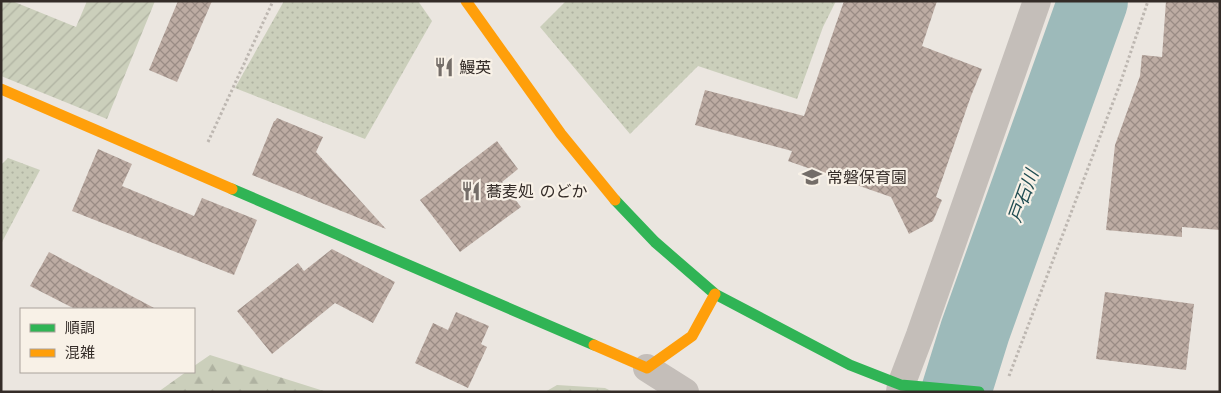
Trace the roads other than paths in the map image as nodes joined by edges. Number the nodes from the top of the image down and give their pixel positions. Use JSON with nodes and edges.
{"nodes":[{"id":1,"x":466,"y":1,"type":"edge"},
{"id":2,"x":1037,"y":1,"type":"edge"},
{"id":3,"x":1,"y":89,"type":"edge"},
{"id":4,"x":715,"y":294,"type":"junction"},
{"id":5,"x":647,"y":368,"type":"junction"},
{"id":6,"x":907,"y":388,"type":"edge"},
{"id":7,"x":685,"y":392,"type":"edge"},
{"id":8,"x":979,"y":392,"type":"edge"}],
"edges":[{"from":1,"to":4,"type":"street"},
{"from":2,"to":6,"type":"street"},
{"from":3,"to":5,"type":"street"},
{"from":4,"to":5,"type":"street"},
{"from":4,"to":6,"type":"street"},
{"from":5,"to":7,"type":"street"},
{"from":6,"to":8,"type":"street"}]}
